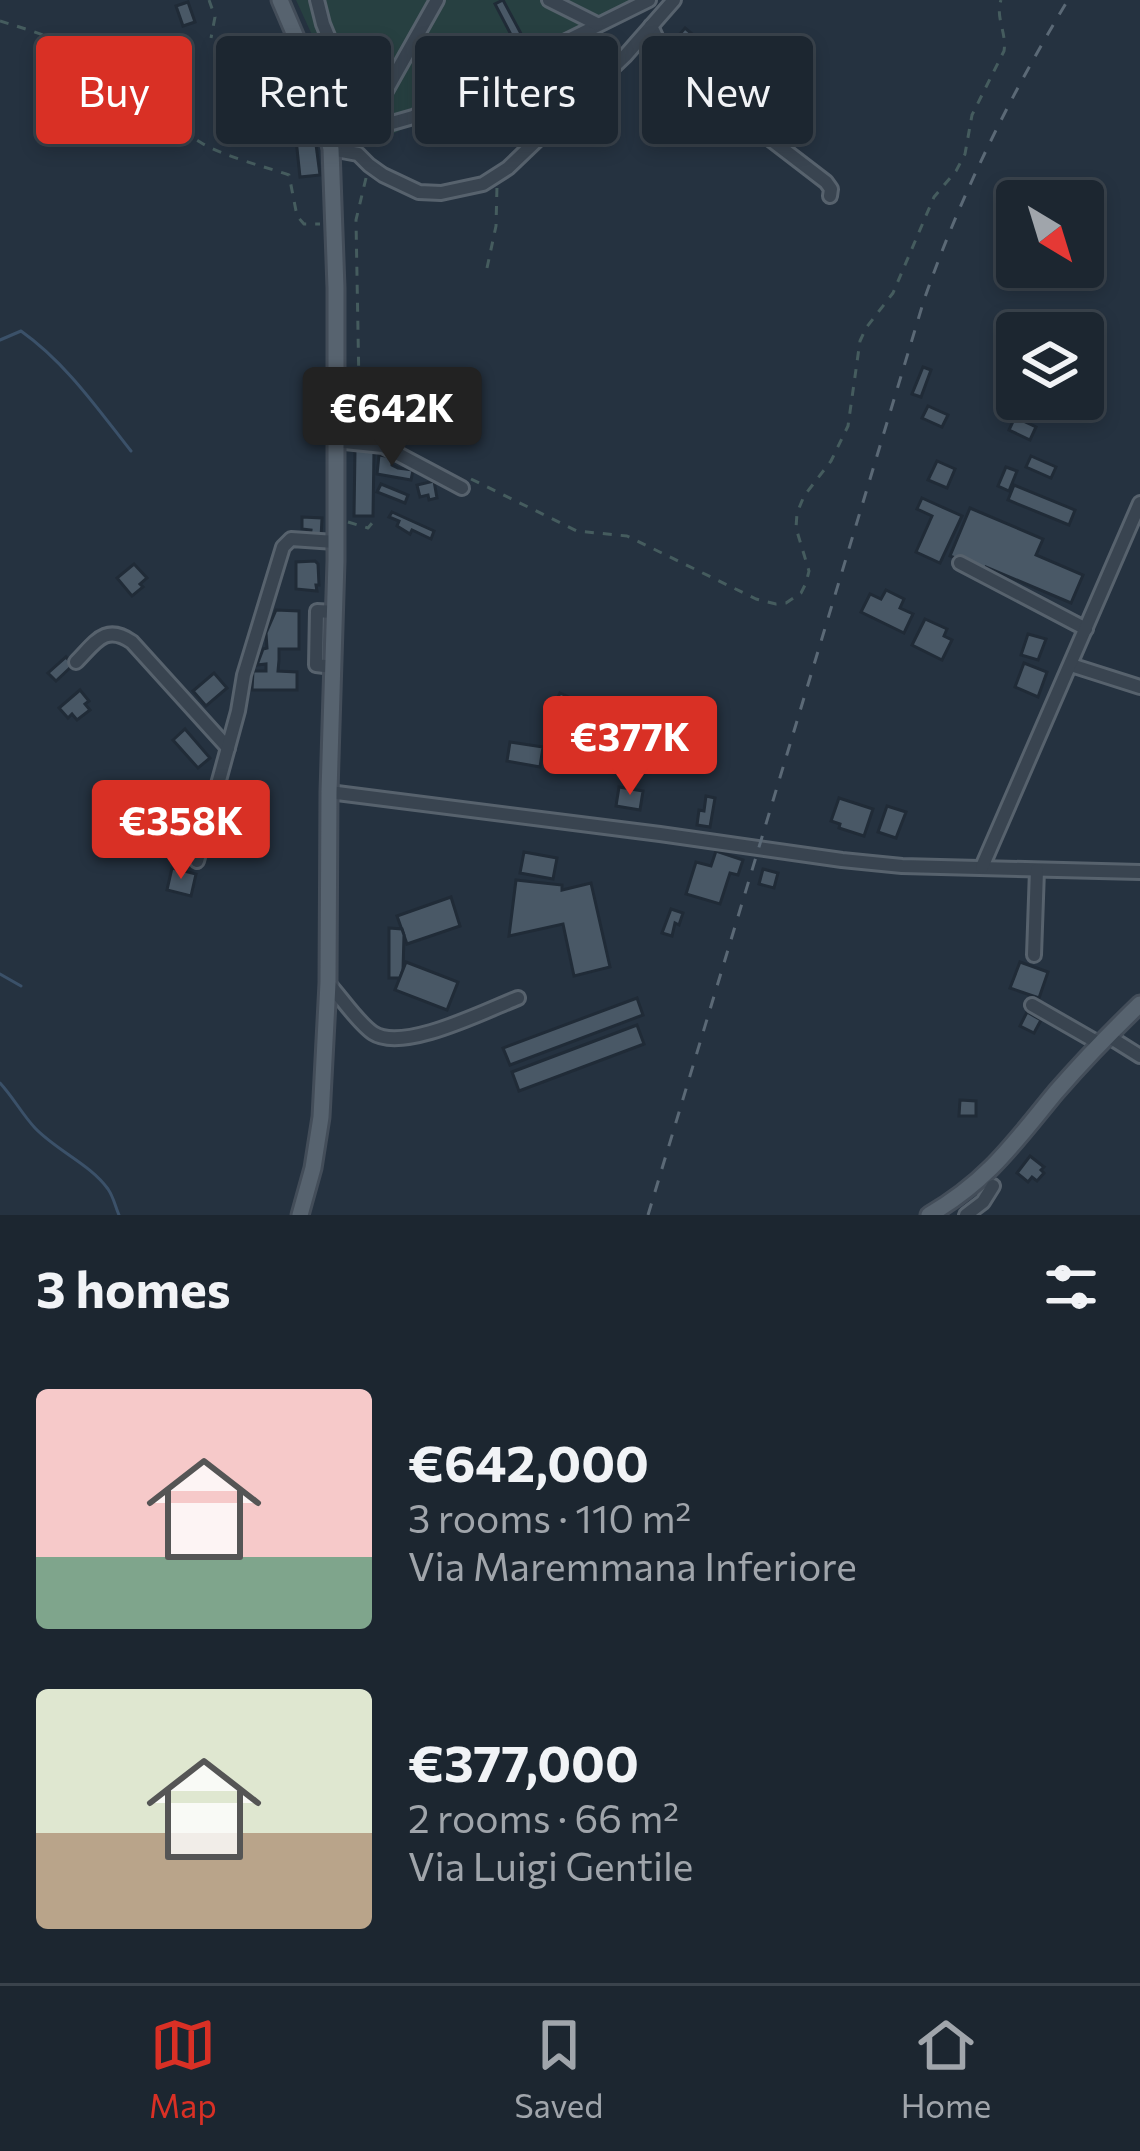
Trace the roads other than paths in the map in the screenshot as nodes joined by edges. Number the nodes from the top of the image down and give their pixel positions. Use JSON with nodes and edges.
{"nodes":[{"id":1,"x":280,"y":0,"type":"edge"},
{"id":2,"x":316,"y":0,"type":"edge"},
{"id":3,"x":436,"y":0,"type":"edge"},
{"id":4,"x":548,"y":0,"type":"edge"},
{"id":5,"x":649,"y":0,"type":"edge"},
{"id":6,"x":674,"y":0,"type":"edge"},
{"id":7,"x":597,"y":24,"type":"junction"},
{"id":8,"x":651,"y":26,"type":"junction"},
{"id":9,"x":328,"y":36,"type":"edge"},
{"id":10,"x":391,"y":83,"type":"edge"},
{"id":11,"x":391,"y":123,"type":"edge"},
{"id":12,"x":338,"y":144,"type":"edge"},
{"id":13,"x":331,"y":149,"type":"junction"},
{"id":14,"x":830,"y":196,"type":"dead end"},
{"id":15,"x":334,"y":441,"type":"junction"},
{"id":16,"x":462,"y":488,"type":"dead end"},
{"id":17,"x":1140,"y":502,"type":"edge"},
{"id":18,"x":335,"y":542,"type":"junction"},
{"id":19,"x":960,"y":563,"type":"dead end"},
{"id":20,"x":1086,"y":629,"type":"junction"},
{"id":21,"x":76,"y":662,"type":"dead end"},
{"id":22,"x":1071,"y":665,"type":"junction"},
{"id":23,"x":1140,"y":687,"type":"edge"},
{"id":24,"x":228,"y":748,"type":"junction"},
{"id":25,"x":329,"y":792,"type":"junction"},
{"id":26,"x":197,"y":861,"type":"dead end"},
{"id":27,"x":982,"y":867,"type":"junction"},
{"id":28,"x":1037,"y":870,"type":"junction"},
{"id":29,"x":1140,"y":872,"type":"edge"},
{"id":30,"x":1034,"y":955,"type":"dead end"},
{"id":31,"x":328,"y":983,"type":"junction"},
{"id":32,"x":518,"y":998,"type":"dead end"},
{"id":33,"x":1140,"y":1004,"type":"edge"},
{"id":34,"x":1032,"y":1005,"type":"dead end"},
{"id":35,"x":1104,"y":1040,"type":"junction"},
{"id":36,"x":1140,"y":1056,"type":"edge"},
{"id":37,"x":993,"y":1186,"type":"junction"},
{"id":38,"x":301,"y":1215,"type":"edge"},
{"id":39,"x":929,"y":1215,"type":"edge"},
{"id":40,"x":966,"y":1215,"type":"edge"}],
"edges":[{"from":1,"to":13,"type":"main road"},
{"from":2,"to":9,"type":"street"},
{"from":3,"to":10,"type":"street"},
{"from":4,"to":7,"type":"street"},
{"from":5,"to":7,"type":"street"},
{"from":6,"to":8,"type":"street"},
{"from":7,"to":11,"type":"street"},
{"from":8,"to":13,"type":"street"},
{"from":8,"to":14,"type":"street"},
{"from":12,"to":13,"type":"street"},
{"from":13,"to":15,"type":"main road"},
{"from":15,"to":16,"type":"street"},
{"from":15,"to":18,"type":"main road"},
{"from":17,"to":20,"type":"street"},
{"from":18,"to":24,"type":"street"},
{"from":18,"to":25,"type":"main road"},
{"from":19,"to":20,"type":"street"},
{"from":20,"to":22,"type":"street"},
{"from":21,"to":24,"type":"street"},
{"from":22,"to":23,"type":"street"},
{"from":22,"to":27,"type":"street"},
{"from":24,"to":26,"type":"street"},
{"from":25,"to":27,"type":"street"},
{"from":25,"to":31,"type":"main road"},
{"from":27,"to":28,"type":"street"},
{"from":28,"to":29,"type":"street"},
{"from":28,"to":30,"type":"street"},
{"from":31,"to":32,"type":"street"},
{"from":31,"to":38,"type":"main road"},
{"from":33,"to":35,"type":"main road"},
{"from":34,"to":35,"type":"street"},
{"from":35,"to":36,"type":"street"},
{"from":35,"to":37,"type":"main road"},
{"from":37,"to":39,"type":"main road"},
{"from":37,"to":40,"type":"street"}]}
